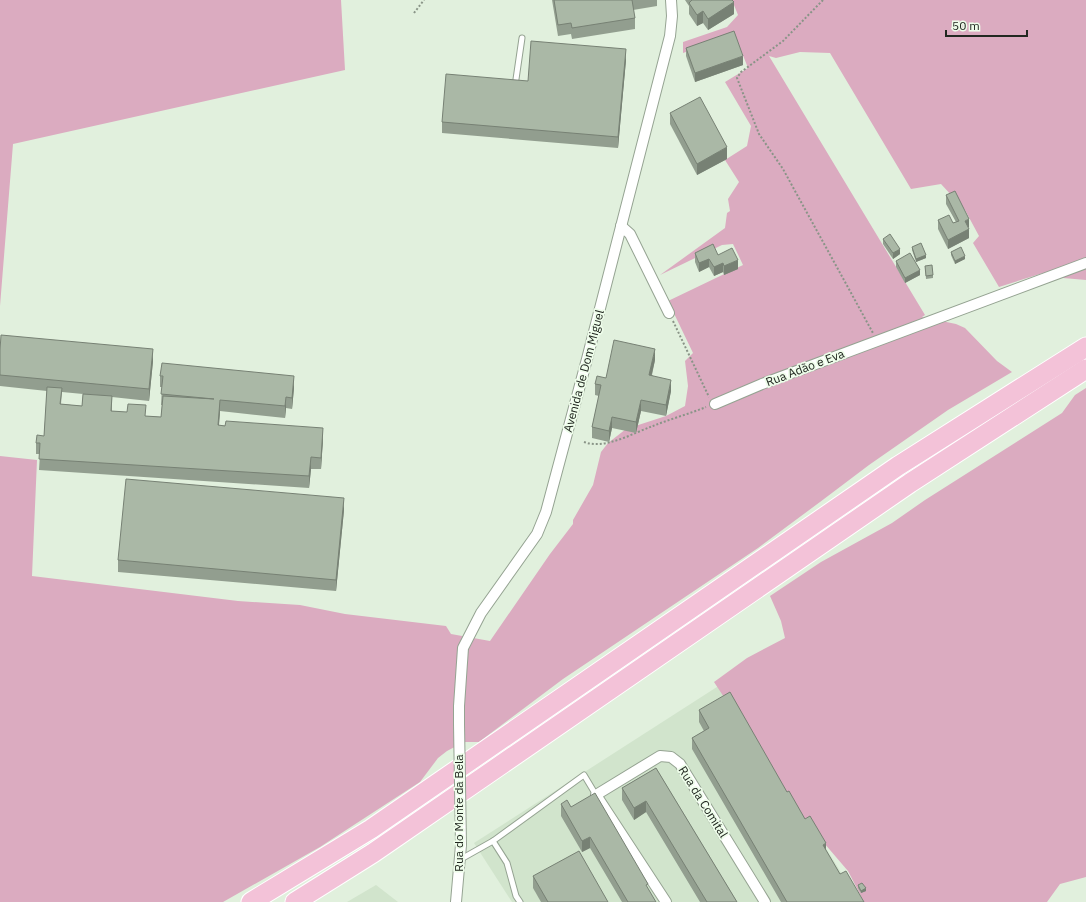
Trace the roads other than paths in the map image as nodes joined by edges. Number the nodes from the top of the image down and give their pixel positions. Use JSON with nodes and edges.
{"nodes":[{"id":1,"x":671,"y":0,"type":"edge"},
{"id":2,"x":522,"y":38,"type":"dead end"},
{"id":3,"x":515,"y":86,"type":"edge"},
{"id":4,"x":621,"y":226,"type":"junction"},
{"id":5,"x":1086,"y":263,"type":"edge"},
{"id":6,"x":669,"y":313,"type":"road end"},
{"id":7,"x":1086,"y":347,"type":"edge"},
{"id":8,"x":1086,"y":369,"type":"edge"},
{"id":9,"x":715,"y":404,"type":"road end"},
{"id":10,"x":459,"y":724,"type":"joint"},
{"id":11,"x":596,"y":795,"type":"junction"},
{"id":12,"x":493,"y":841,"type":"junction"},
{"id":13,"x":460,"y":859,"type":"junction"},
{"id":14,"x":251,"y":902,"type":"edge"},
{"id":15,"x":295,"y":902,"type":"edge"},
{"id":16,"x":456,"y":902,"type":"edge"},
{"id":17,"x":520,"y":902,"type":"edge"},
{"id":18,"x":666,"y":902,"type":"edge"},
{"id":19,"x":765,"y":902,"type":"edge"}],
"edges":[{"from":1,"to":4,"type":"street","name":"Avenida de Dom Miguel"},
{"from":2,"to":3,"type":"lane"},
{"from":4,"to":6,"type":"street"},
{"from":4,"to":10,"type":"street","name":"Avenida de Dom Miguel"},
{"from":5,"to":9,"type":"street","name":"Rua Adão e Eva"},
{"from":7,"to":14,"type":"highway"},
{"from":8,"to":15,"type":"highway"},
{"from":10,"to":13,"type":"street","name":"Rua do Monte da Bela","bridge":true},
{"from":11,"to":12,"type":"lane"},
{"from":11,"to":18,"type":"street"},
{"from":11,"to":19,"type":"street","name":"Rua da Comital"},
{"from":12,"to":13,"type":"lane"},
{"from":12,"to":17,"type":"lane"},
{"from":13,"to":16,"type":"street","name":"Rua do Monte da Bela"}]}
